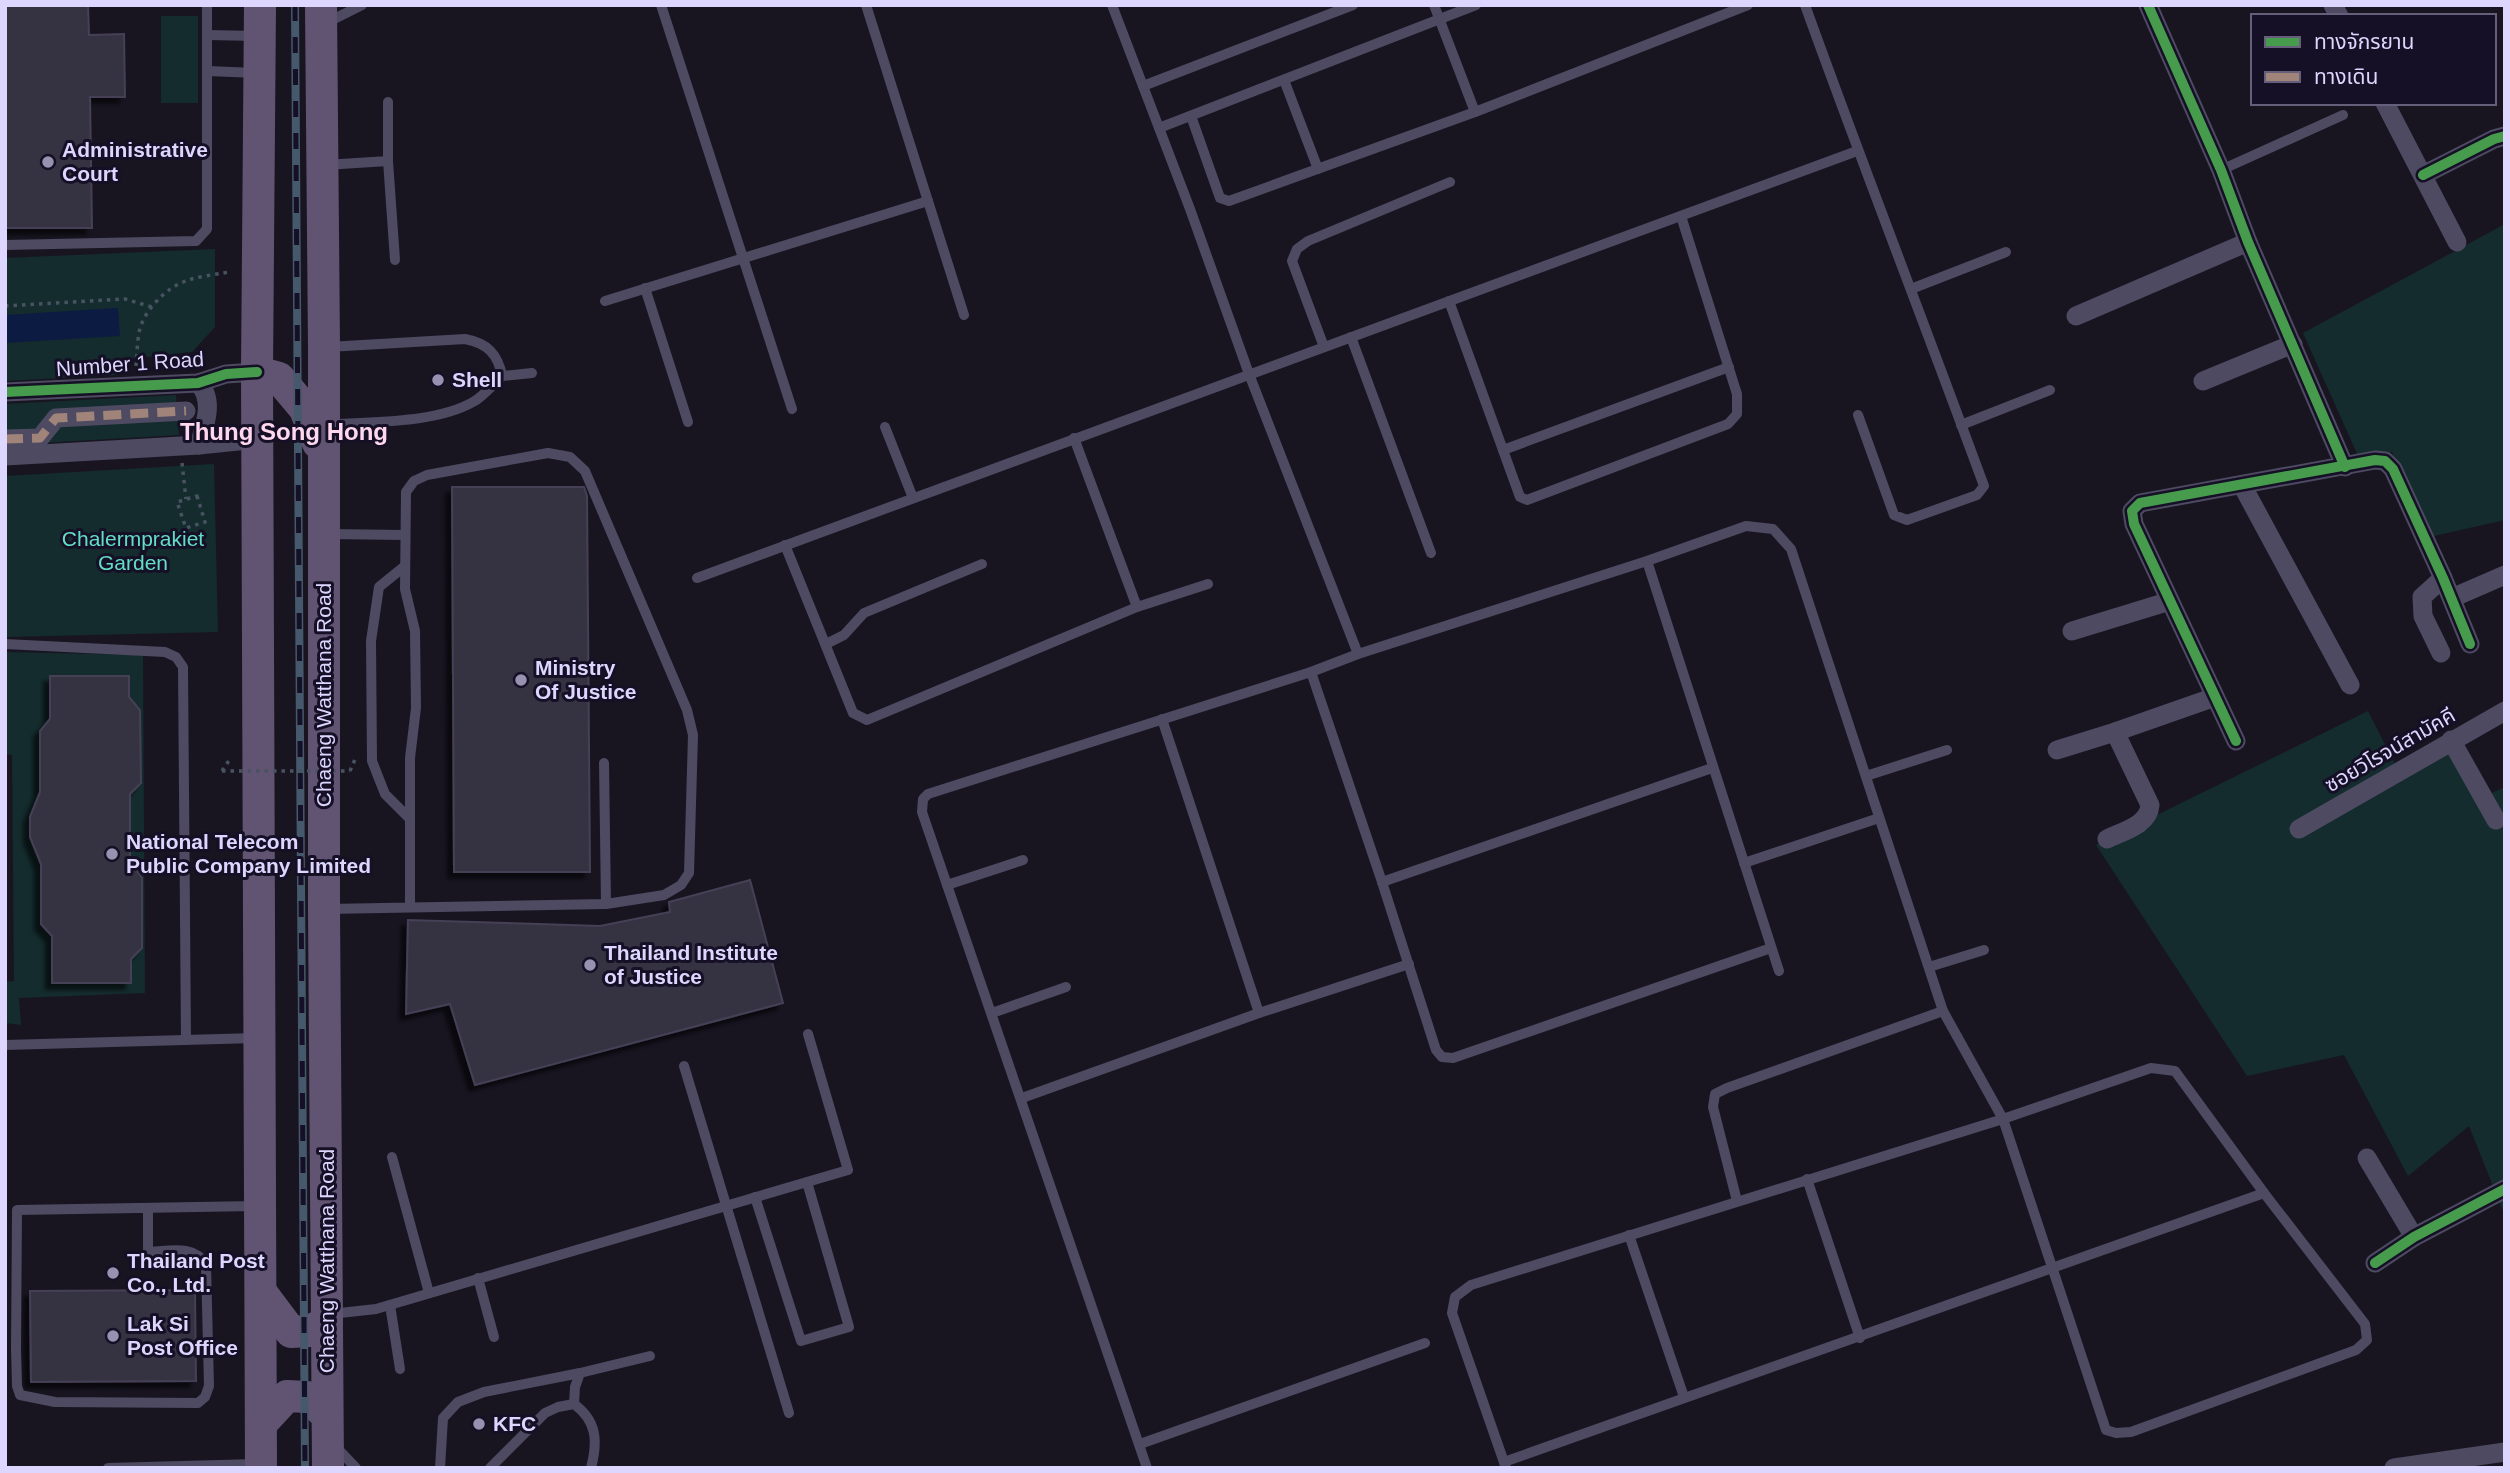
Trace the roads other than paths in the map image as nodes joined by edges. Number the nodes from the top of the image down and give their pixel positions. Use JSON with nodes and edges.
{"nodes":[{"id":1,"x":207,"y":5,"type":"edge"},
{"id":2,"x":362,"y":5,"type":"edge"},
{"id":3,"x":661,"y":5,"type":"edge"},
{"id":4,"x":866,"y":5,"type":"edge"},
{"id":5,"x":1112,"y":5,"type":"edge"},
{"id":6,"x":1353,"y":5,"type":"edge"},
{"id":7,"x":1434,"y":5,"type":"edge"},
{"id":8,"x":1476,"y":5,"type":"edge"},
{"id":9,"x":1748,"y":5,"type":"edge"},
{"id":10,"x":1805,"y":5,"type":"edge"},
{"id":11,"x":2148,"y":5,"type":"edge"},
{"id":12,"x":321,"y":15,"type":"edge"},
{"id":13,"x":1440,"y":20,"type":"junction"},
{"id":14,"x":260,"y":21,"type":"edge"},
{"id":15,"x":207,"y":35,"type":"junction"},
{"id":16,"x":207,"y":72,"type":"junction"},
{"id":17,"x":260,"y":73,"type":"junction"},
{"id":18,"x":1284,"y":80,"type":"junction"},
{"id":19,"x":1143,"y":86,"type":"junction"},
{"id":20,"x":388,"y":102,"type":"dead end"},
{"id":21,"x":2386,"y":105,"type":"edge"},
{"id":22,"x":1475,"y":112,"type":"junction"},
{"id":23,"x":2343,"y":115,"type":"dead end"},
{"id":24,"x":1191,"y":116,"type":"junction"},
{"id":25,"x":1159,"y":128,"type":"junction"},
{"id":26,"x":2505,"y":136,"type":"edge"},
{"id":27,"x":1857,"y":151,"type":"junction"},
{"id":28,"x":388,"y":161,"type":"junction"},
{"id":29,"x":321,"y":165,"type":"junction"},
{"id":30,"x":1318,"y":169,"type":"junction"},
{"id":31,"x":2221,"y":170,"type":"junction"},
{"id":32,"x":2423,"y":175,"type":"junction"},
{"id":33,"x":1450,"y":182,"type":"dead end"},
{"id":34,"x":928,"y":201,"type":"junction"},
{"id":35,"x":1681,"y":216,"type":"junction"},
{"id":36,"x":2248,"y":242,"type":"junction"},
{"id":37,"x":2457,"y":242,"type":"dead end"},
{"id":38,"x":5,"y":245,"type":"edge"},
{"id":39,"x":2006,"y":252,"type":"dead end"},
{"id":40,"x":744,"y":257,"type":"junction"},
{"id":41,"x":395,"y":260,"type":"dead end"},
{"id":42,"x":645,"y":288,"type":"junction"},
{"id":43,"x":1912,"y":289,"type":"junction"},
{"id":44,"x":605,"y":301,"type":"dead end"},
{"id":45,"x":1449,"y":301,"type":"junction"},
{"id":46,"x":964,"y":315,"type":"dead end"},
{"id":47,"x":2076,"y":316,"type":"dead end"},
{"id":48,"x":1351,"y":337,"type":"junction"},
{"id":49,"x":2293,"y":344,"type":"junction"},
{"id":50,"x":1324,"y":346,"type":"junction"},
{"id":51,"x":324,"y":347,"type":"junction"},
{"id":52,"x":1728,"y":367,"type":"junction"},
{"id":53,"x":257,"y":372,"type":"junction"},
{"id":54,"x":532,"y":373,"type":"dead end"},
{"id":55,"x":1249,"y":374,"type":"junction"},
{"id":56,"x":502,"y":376,"type":"junction"},
{"id":57,"x":2203,"y":381,"type":"dead end"},
{"id":58,"x":198,"y":383,"type":"junction"},
{"id":59,"x":2050,"y":390,"type":"dead end"},
{"id":60,"x":5,"y":392,"type":"edge"},
{"id":61,"x":793,"y":410,"type":"dead end"},
{"id":62,"x":186,"y":411,"type":"dead end"},
{"id":63,"x":1858,"y":415,"type":"dead end"},
{"id":64,"x":688,"y":422,"type":"dead end"},
{"id":65,"x":1961,"y":425,"type":"junction"},
{"id":66,"x":886,"y":426,"type":"dead end"},
{"id":67,"x":1074,"y":438,"type":"junction"},
{"id":68,"x":5,"y":439,"type":"edge"},
{"id":69,"x":257,"y":439,"type":"junction"},
{"id":70,"x":323,"y":441,"type":"junction"},
{"id":71,"x":199,"y":444,"type":"junction"},
{"id":72,"x":1503,"y":450,"type":"junction"},
{"id":73,"x":5,"y":456,"type":"edge"},
{"id":74,"x":2345,"y":467,"type":"junction"},
{"id":75,"x":2242,"y":485,"type":"junction"},
{"id":76,"x":913,"y":498,"type":"junction"},
{"id":77,"x":324,"y":534,"type":"junction"},
{"id":78,"x":404,"y":536,"type":"junction"},
{"id":79,"x":785,"y":545,"type":"junction"},
{"id":80,"x":1432,"y":553,"type":"dead end"},
{"id":81,"x":1647,"y":561,"type":"junction"},
{"id":82,"x":982,"y":564,"type":"dead end"},
{"id":83,"x":405,"y":566,"type":"junction"},
{"id":84,"x":2505,"y":575,"type":"edge"},
{"id":85,"x":697,"y":578,"type":"dead end"},
{"id":86,"x":2443,"y":578,"type":"junction"},
{"id":87,"x":1208,"y":584,"type":"dead end"},
{"id":88,"x":2452,"y":598,"type":"junction"},
{"id":89,"x":2170,"y":601,"type":"junction"},
{"id":90,"x":1137,"y":607,"type":"junction"},
{"id":91,"x":2073,"y":631,"type":"dead end"},
{"id":92,"x":5,"y":644,"type":"edge"},
{"id":93,"x":825,"y":644,"type":"junction"},
{"id":94,"x":2470,"y":644,"type":"dead end"},
{"id":95,"x":2441,"y":653,"type":"dead end"},
{"id":96,"x":1358,"y":654,"type":"junction"},
{"id":97,"x":1311,"y":672,"type":"junction"},
{"id":98,"x":2350,"y":685,"type":"dead end"},
{"id":99,"x":2215,"y":696,"type":"junction"},
{"id":100,"x":2505,"y":710,"type":"edge"},
{"id":101,"x":1162,"y":719,"type":"junction"},
{"id":102,"x":2115,"y":732,"type":"junction"},
{"id":103,"x":2451,"y":740,"type":"junction"},
{"id":104,"x":2236,"y":741,"type":"dead end"},
{"id":105,"x":1947,"y":750,"type":"dead end"},
{"id":106,"x":2057,"y":750,"type":"dead end"},
{"id":107,"x":604,"y":763,"type":"dead end"},
{"id":108,"x":1712,"y":768,"type":"junction"},
{"id":109,"x":1866,"y":776,"type":"junction"},
{"id":110,"x":1880,"y":818,"type":"junction"},
{"id":111,"x":410,"y":819,"type":"junction"},
{"id":112,"x":2496,"y":820,"type":"dead end"},
{"id":113,"x":2299,"y":829,"type":"dead end"},
{"id":114,"x":2106,"y":839,"type":"dead end"},
{"id":115,"x":1023,"y":860,"type":"dead end"},
{"id":116,"x":1744,"y":863,"type":"junction"},
{"id":117,"x":1382,"y":882,"type":"junction"},
{"id":118,"x":947,"y":886,"type":"junction"},
{"id":119,"x":606,"y":904,"type":"junction"},
{"id":120,"x":411,"y":906,"type":"junction"},
{"id":121,"x":324,"y":909,"type":"junction"},
{"id":122,"x":1771,"y":948,"type":"junction"},
{"id":123,"x":1984,"y":950,"type":"dead end"},
{"id":124,"x":1409,"y":964,"type":"junction"},
{"id":125,"x":1929,"y":967,"type":"junction"},
{"id":126,"x":1779,"y":971,"type":"dead end"},
{"id":127,"x":1066,"y":987,"type":"dead end"},
{"id":128,"x":1943,"y":1012,"type":"junction"},
{"id":129,"x":992,"y":1013,"type":"junction"},
{"id":130,"x":1259,"y":1013,"type":"junction"},
{"id":131,"x":808,"y":1034,"type":"dead end"},
{"id":132,"x":260,"y":1038,"type":"junction"},
{"id":133,"x":186,"y":1040,"type":"junction"},
{"id":134,"x":5,"y":1045,"type":"edge"},
{"id":135,"x":684,"y":1066,"type":"dead end"},
{"id":136,"x":1022,"y":1098,"type":"junction"},
{"id":137,"x":2003,"y":1119,"type":"junction"},
{"id":138,"x":392,"y":1157,"type":"dead end"},
{"id":139,"x":2367,"y":1158,"type":"dead end"},
{"id":140,"x":1807,"y":1179,"type":"junction"},
{"id":141,"x":807,"y":1182,"type":"junction"},
{"id":142,"x":2505,"y":1189,"type":"edge"},
{"id":143,"x":2264,"y":1194,"type":"junction"},
{"id":144,"x":755,"y":1197,"type":"junction"},
{"id":145,"x":1737,"y":1201,"type":"junction"},
{"id":146,"x":261,"y":1206,"type":"junction"},
{"id":147,"x":726,"y":1206,"type":"junction"},
{"id":148,"x":148,"y":1208,"type":"junction"},
{"id":149,"x":1629,"y":1235,"type":"junction"},
{"id":150,"x":2414,"y":1237,"type":"junction"},
{"id":151,"x":2375,"y":1263,"type":"dead end"},
{"id":152,"x":2052,"y":1270,"type":"junction"},
{"id":153,"x":478,"y":1278,"type":"junction"},
{"id":154,"x":261,"y":1292,"type":"junction"},
{"id":155,"x":429,"y":1293,"type":"junction"},
{"id":156,"x":390,"y":1305,"type":"junction"},
{"id":157,"x":327,"y":1319,"type":"junction"},
{"id":158,"x":494,"y":1337,"type":"dead end"},
{"id":159,"x":1860,"y":1338,"type":"junction"},
{"id":160,"x":1425,"y":1343,"type":"dead end"},
{"id":161,"x":10,"y":1349,"type":"edge"},
{"id":162,"x":649,"y":1356,"type":"dead end"},
{"id":163,"x":400,"y":1369,"type":"dead end"},
{"id":164,"x":580,"y":1373,"type":"junction"},
{"id":165,"x":1684,"y":1397,"type":"junction"},
{"id":166,"x":574,"y":1404,"type":"junction"},
{"id":167,"x":789,"y":1413,"type":"dead end"},
{"id":168,"x":262,"y":1423,"type":"junction"},
{"id":169,"x":327,"y":1440,"type":"edge"},
{"id":170,"x":1140,"y":1444,"type":"junction"},
{"id":171,"x":2505,"y":1452,"type":"edge"},
{"id":172,"x":1505,"y":1465,"type":"edge"},
{"id":173,"x":261,"y":1466,"type":"edge"},
{"id":174,"x":189,"y":1467,"type":"edge"},
{"id":175,"x":108,"y":1468,"type":"edge"},
{"id":176,"x":356,"y":1468,"type":"edge"},
{"id":177,"x":440,"y":1468,"type":"edge"},
{"id":178,"x":491,"y":1468,"type":"edge"},
{"id":179,"x":591,"y":1468,"type":"edge"},
{"id":180,"x":1147,"y":1468,"type":"edge"},
{"id":181,"x":2394,"y":1468,"type":"edge"}],
"edges":[{"from":1,"to":15,"type":"lane"},
{"from":2,"to":12,"type":"lane"},
{"from":3,"to":40,"type":"lane"},
{"from":4,"to":34,"type":"lane"},
{"from":5,"to":19,"type":"lane"},
{"from":6,"to":19,"type":"lane"},
{"from":7,"to":13,"type":"lane"},
{"from":8,"to":13,"type":"lane"},
{"from":9,"to":22,"type":"lane"},
{"from":10,"to":27,"type":"lane"},
{"from":11,"to":31,"type":"street"},
{"from":12,"to":29,"type":"main road","name":"Chaeng Watthana Road"},
{"from":13,"to":18,"type":"lane"},
{"from":13,"to":22,"type":"lane"},
{"from":14,"to":15,"type":"lane"},
{"from":14,"to":17,"type":"main road"},
{"from":15,"to":16,"type":"lane"},
{"from":16,"to":17,"type":"lane"},
{"from":16,"to":38,"type":"lane"},
{"from":17,"to":53,"type":"main road"},
{"from":18,"to":24,"type":"lane"},
{"from":18,"to":30,"type":"lane"},
{"from":19,"to":25,"type":"lane"},
{"from":20,"to":28,"type":"lane"},
{"from":21,"to":32,"type":"street"},
{"from":22,"to":30,"type":"lane"},
{"from":23,"to":31,"type":"lane"},
{"from":24,"to":25,"type":"lane"},
{"from":24,"to":30,"type":"lane"},
{"from":25,"to":55,"type":"lane"},
{"from":26,"to":32,"type":"street"},
{"from":27,"to":35,"type":"lane"},
{"from":27,"to":43,"type":"lane"},
{"from":28,"to":29,"type":"lane"},
{"from":28,"to":41,"type":"lane"},
{"from":29,"to":51,"type":"main road","name":"Chaeng Watthana Road"},
{"from":31,"to":36,"type":"street"},
{"from":32,"to":37,"type":"street"},
{"from":33,"to":50,"type":"lane"},
{"from":34,"to":40,"type":"lane"},
{"from":34,"to":46,"type":"lane"},
{"from":35,"to":45,"type":"lane"},
{"from":35,"to":52,"type":"lane"},
{"from":36,"to":47,"type":"street"},
{"from":36,"to":49,"type":"street"},
{"from":39,"to":43,"type":"lane"},
{"from":40,"to":42,"type":"lane"},
{"from":40,"to":61,"type":"lane"},
{"from":42,"to":44,"type":"lane"},
{"from":42,"to":64,"type":"lane"},
{"from":43,"to":65,"type":"lane"},
{"from":45,"to":48,"type":"lane"},
{"from":45,"to":72,"type":"lane"},
{"from":48,"to":50,"type":"lane"},
{"from":48,"to":80,"type":"lane"},
{"from":49,"to":57,"type":"street"},
{"from":49,"to":74,"type":"street"},
{"from":50,"to":55,"type":"lane"},
{"from":51,"to":56,"type":"lane"},
{"from":51,"to":70,"type":"main road","name":"Chaeng Watthana Road"},
{"from":52,"to":72,"type":"lane"},
{"from":52,"to":72,"type":"lane"},
{"from":53,"to":58,"type":"street","name":"Number 1 Road"},
{"from":53,"to":69,"type":"main road"},
{"from":53,"to":70,"type":"main road"},
{"from":54,"to":56,"type":"lane"},
{"from":55,"to":67,"type":"lane"},
{"from":55,"to":96,"type":"lane"},
{"from":56,"to":70,"type":"lane"},
{"from":58,"to":60,"type":"street","name":"Number 1 Road"},
{"from":58,"to":71,"type":"street"},
{"from":59,"to":65,"type":"lane"},
{"from":62,"to":68,"type":"street"},
{"from":63,"to":65,"type":"lane"},
{"from":66,"to":76,"type":"lane"},
{"from":67,"to":76,"type":"lane"},
{"from":67,"to":90,"type":"lane"},
{"from":69,"to":71,"type":"street"},
{"from":69,"to":132,"type":"main road"},
{"from":70,"to":77,"type":"main road","name":"Chaeng Watthana Road"},
{"from":71,"to":73,"type":"street"},
{"from":74,"to":75,"type":"street"},
{"from":74,"to":86,"type":"street"},
{"from":75,"to":89,"type":"street"},
{"from":75,"to":98,"type":"street"},
{"from":76,"to":79,"type":"lane"},
{"from":77,"to":78,"type":"lane"},
{"from":77,"to":121,"type":"main road","name":"Chaeng Watthana Road"},
{"from":78,"to":83,"type":"lane"},
{"from":78,"to":119,"type":"lane"},
{"from":79,"to":85,"type":"lane"},
{"from":79,"to":93,"type":"lane"},
{"from":81,"to":96,"type":"lane"},
{"from":81,"to":108,"type":"lane"},
{"from":81,"to":109,"type":"lane"},
{"from":82,"to":93,"type":"lane"},
{"from":83,"to":111,"type":"lane"},
{"from":83,"to":111,"type":"lane"},
{"from":84,"to":88,"type":"street"},
{"from":86,"to":88,"type":"street"},
{"from":86,"to":95,"type":"street"},
{"from":87,"to":90,"type":"lane"},
{"from":88,"to":94,"type":"street"},
{"from":89,"to":91,"type":"street"},
{"from":89,"to":99,"type":"street"},
{"from":90,"to":93,"type":"lane"},
{"from":92,"to":133,"type":"lane"},
{"from":96,"to":97,"type":"lane"},
{"from":97,"to":101,"type":"lane"},
{"from":97,"to":117,"type":"lane"},
{"from":99,"to":102,"type":"street"},
{"from":99,"to":104,"type":"street"},
{"from":100,"to":103,"type":"street","name":"ซอยวิโรจน์สามัคคี"},
{"from":101,"to":118,"type":"lane"},
{"from":101,"to":130,"type":"lane"},
{"from":102,"to":106,"type":"street"},
{"from":102,"to":114,"type":"street"},
{"from":103,"to":112,"type":"street"},
{"from":103,"to":113,"type":"street","name":"ซอยวิโรจน์สามัคคี"},
{"from":105,"to":109,"type":"lane"},
{"from":107,"to":119,"type":"lane"},
{"from":108,"to":116,"type":"lane"},
{"from":108,"to":117,"type":"lane"},
{"from":109,"to":110,"type":"lane"},
{"from":110,"to":116,"type":"lane"},
{"from":110,"to":125,"type":"lane"},
{"from":111,"to":120,"type":"lane"},
{"from":115,"to":118,"type":"lane"},
{"from":116,"to":122,"type":"lane"},
{"from":117,"to":124,"type":"lane"},
{"from":118,"to":129,"type":"lane"},
{"from":119,"to":120,"type":"lane"},
{"from":120,"to":121,"type":"lane"},
{"from":121,"to":157,"type":"main road","name":"Chaeng Watthana Road"},
{"from":122,"to":124,"type":"lane"},
{"from":122,"to":126,"type":"lane"},
{"from":123,"to":125,"type":"lane"},
{"from":124,"to":130,"type":"lane"},
{"from":125,"to":128,"type":"lane"},
{"from":127,"to":129,"type":"lane"},
{"from":128,"to":137,"type":"lane"},
{"from":128,"to":145,"type":"lane"},
{"from":129,"to":136,"type":"lane"},
{"from":130,"to":136,"type":"lane"},
{"from":131,"to":141,"type":"lane"},
{"from":132,"to":133,"type":"lane"},
{"from":132,"to":146,"type":"main road"},
{"from":133,"to":134,"type":"lane"},
{"from":135,"to":147,"type":"lane"},
{"from":136,"to":170,"type":"lane"},
{"from":137,"to":140,"type":"lane"},
{"from":137,"to":143,"type":"lane"},
{"from":137,"to":152,"type":"lane"},
{"from":138,"to":155,"type":"lane"},
{"from":139,"to":150,"type":"street"},
{"from":140,"to":145,"type":"lane"},
{"from":140,"to":159,"type":"lane"},
{"from":141,"to":144,"type":"lane"},
{"from":141,"to":144,"type":"lane"},
{"from":142,"to":150,"type":"street"},
{"from":143,"to":152,"type":"lane"},
{"from":143,"to":152,"type":"lane"},
{"from":144,"to":147,"type":"lane"},
{"from":145,"to":149,"type":"lane"},
{"from":146,"to":148,"type":"lane"},
{"from":146,"to":154,"type":"main road"},
{"from":147,"to":153,"type":"lane"},
{"from":147,"to":167,"type":"lane"},
{"from":148,"to":161,"type":"lane"},
{"from":148,"to":161,"type":"lane"},
{"from":149,"to":165,"type":"lane"},
{"from":149,"to":172,"type":"lane"},
{"from":150,"to":151,"type":"street"},
{"from":152,"to":159,"type":"lane"},
{"from":153,"to":155,"type":"lane"},
{"from":153,"to":158,"type":"lane"},
{"from":154,"to":157,"type":"main road"},
{"from":154,"to":168,"type":"main road"},
{"from":155,"to":156,"type":"lane"},
{"from":156,"to":157,"type":"lane"},
{"from":156,"to":163,"type":"lane"},
{"from":157,"to":169,"type":"main road","name":"Chaeng Watthana Road"},
{"from":159,"to":165,"type":"lane"},
{"from":160,"to":170,"type":"lane"},
{"from":162,"to":164,"type":"lane"},
{"from":164,"to":166,"type":"lane"},
{"from":164,"to":177,"type":"lane"},
{"from":165,"to":172,"type":"lane"},
{"from":166,"to":178,"type":"lane"},
{"from":166,"to":179,"type":"lane"},
{"from":168,"to":169,"type":"main road"},
{"from":168,"to":173,"type":"main road"},
{"from":169,"to":176,"type":"lane"},
{"from":170,"to":180,"type":"lane"},
{"from":171,"to":181,"type":"street"},
{"from":173,"to":174,"type":"lane"},
{"from":174,"to":175,"type":"lane"}]}
